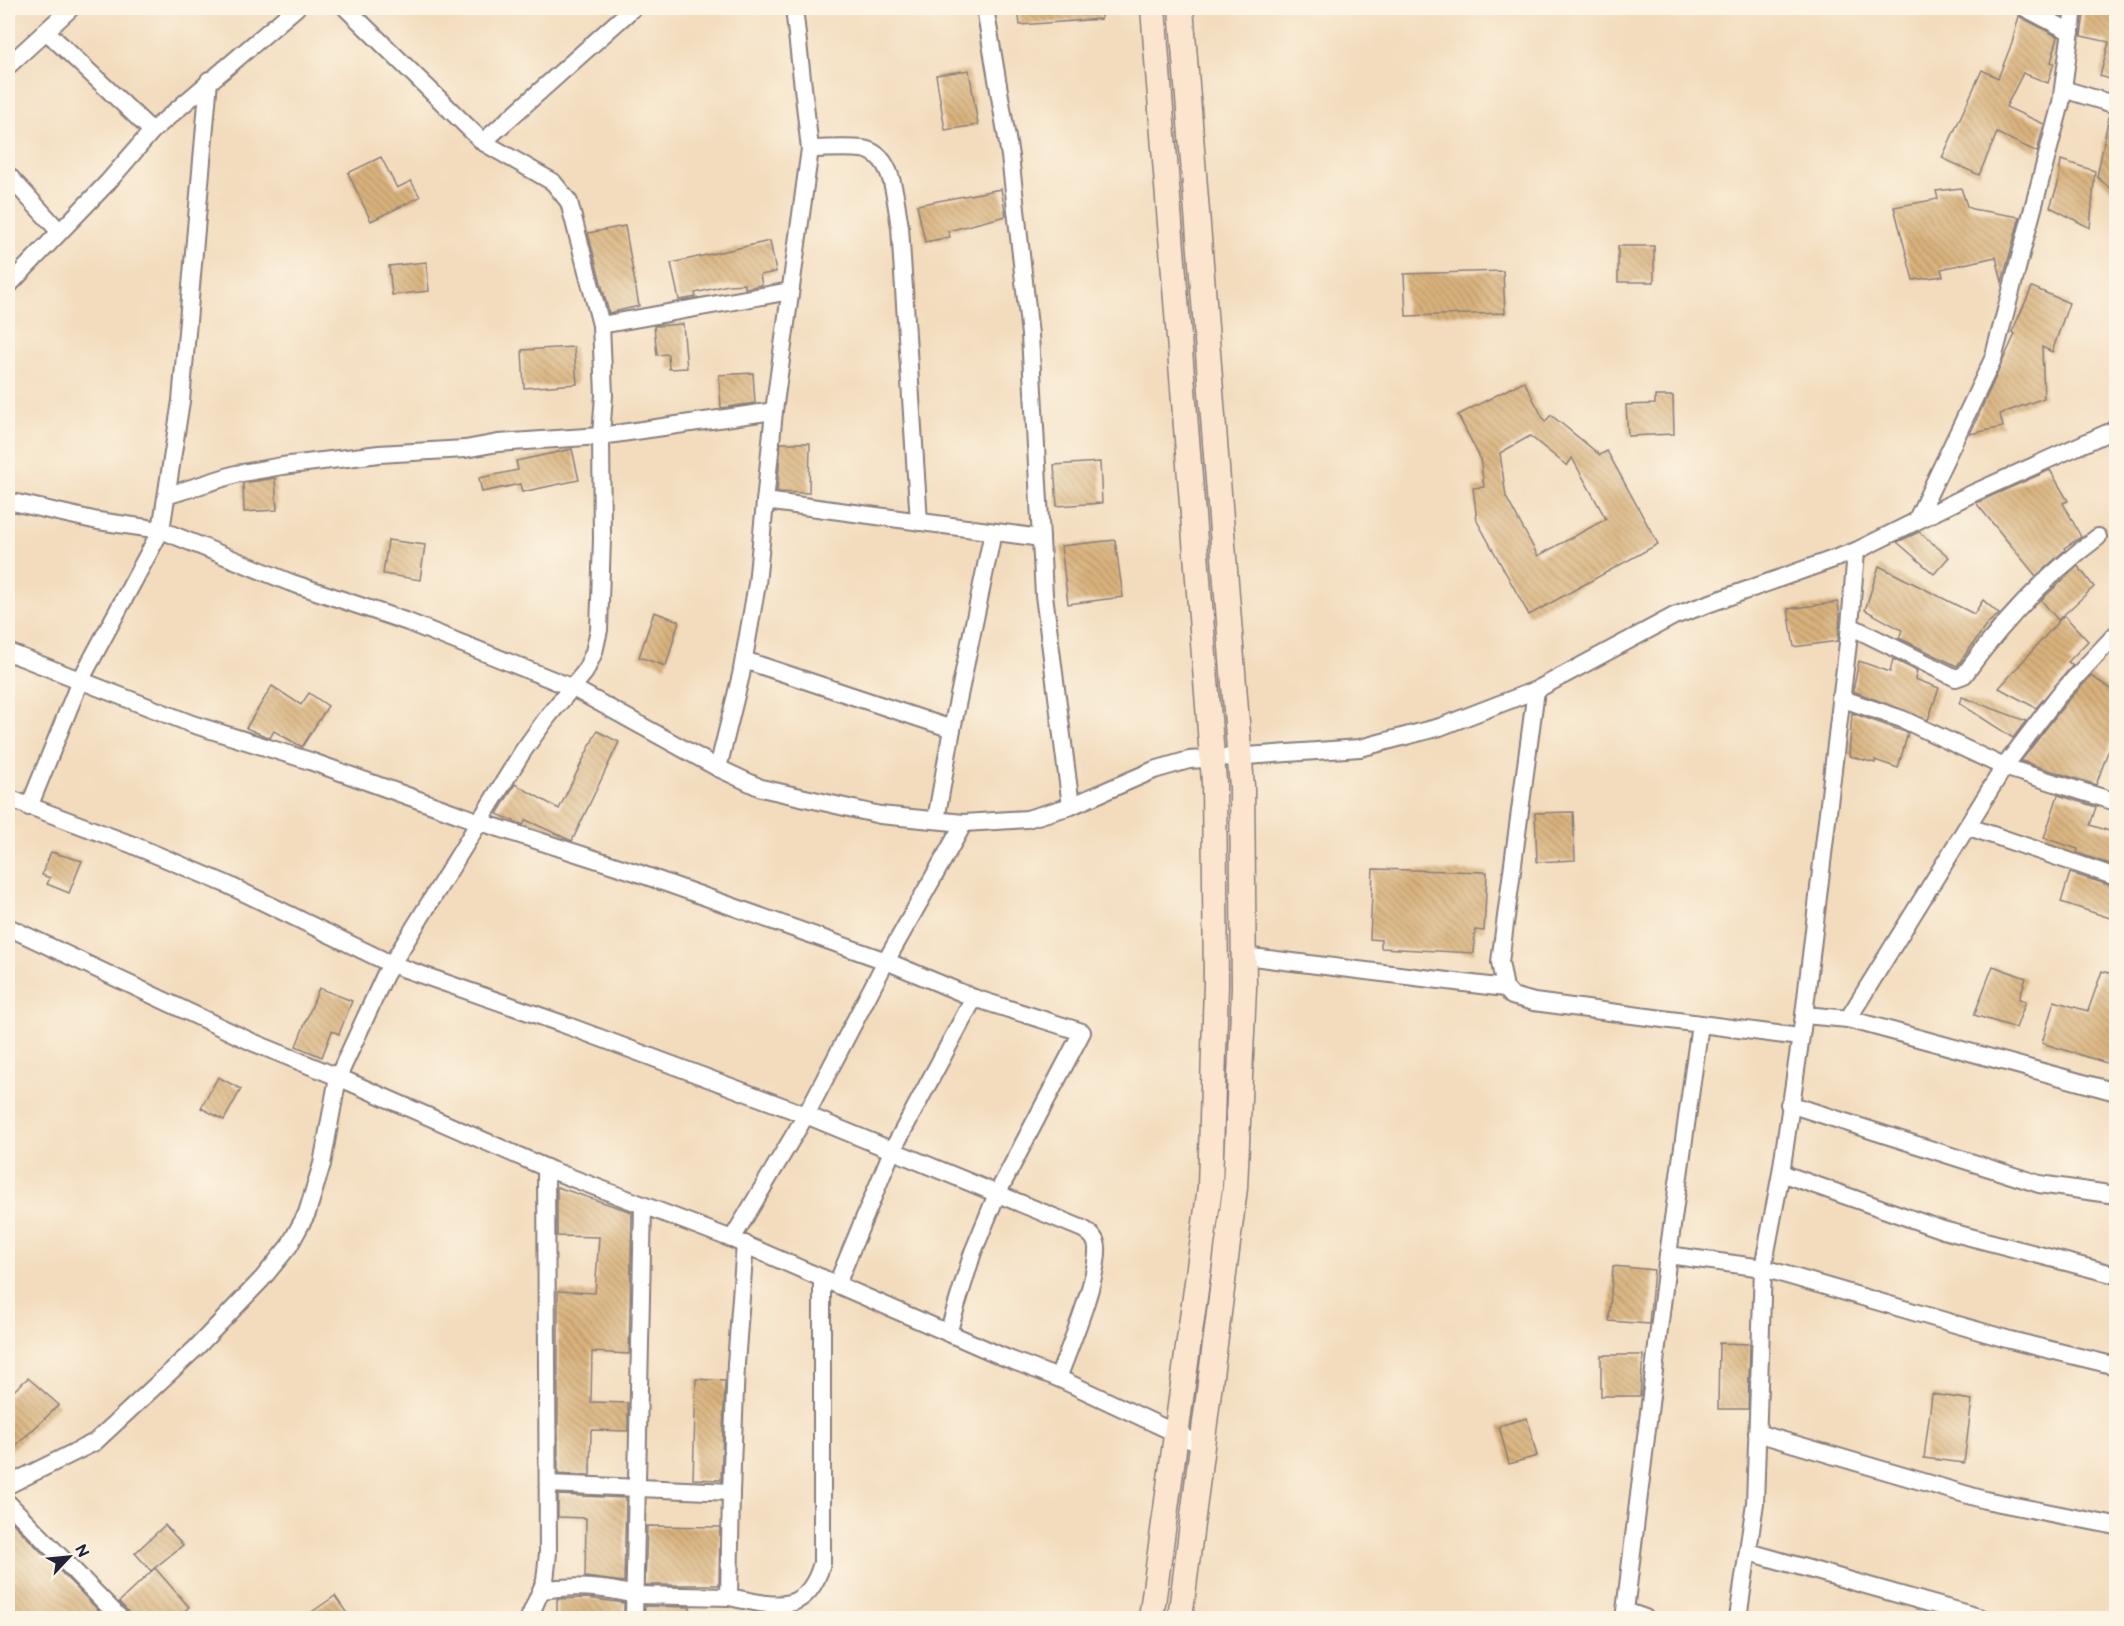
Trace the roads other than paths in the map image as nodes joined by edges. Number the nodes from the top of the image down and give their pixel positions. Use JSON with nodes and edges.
{"nodes":[{"id":1,"x":71,"y":8,"type":"edge"},
{"id":2,"x":296,"y":8,"type":"edge"},
{"id":3,"x":346,"y":8,"type":"edge"},
{"id":4,"x":633,"y":8,"type":"edge"},
{"id":5,"x":794,"y":8,"type":"edge"},
{"id":6,"x":986,"y":8,"type":"edge"},
{"id":7,"x":1153,"y":8,"type":"edge"},
{"id":8,"x":1180,"y":8,"type":"edge"},
{"id":9,"x":2025,"y":8,"type":"edge"},
{"id":10,"x":2074,"y":8,"type":"edge"},
{"id":11,"x":46,"y":31,"type":"junction"},
{"id":12,"x":2071,"y":32,"type":"junction"},
{"id":13,"x":8,"y":66,"type":"edge"},
{"id":14,"x":209,"y":80,"type":"junction"},
{"id":15,"x":2063,"y":89,"type":"junction"},
{"id":16,"x":2116,"y":105,"type":"edge"},
{"id":17,"x":152,"y":131,"type":"junction"},
{"id":18,"x":483,"y":142,"type":"junction"},
{"id":19,"x":810,"y":149,"type":"junction"},
{"id":20,"x":8,"y":175,"type":"edge"},
{"id":21,"x":59,"y":231,"type":"junction"},
{"id":22,"x":8,"y":286,"type":"edge"},
{"id":23,"x":790,"y":291,"type":"junction"},
{"id":24,"x":602,"y":325,"type":"junction"},
{"id":25,"x":774,"y":411,"type":"junction"},
{"id":26,"x":2116,"y":429,"type":"edge"},
{"id":27,"x":601,"y":436,"type":"junction"},
{"id":28,"x":168,"y":495,"type":"junction"},
{"id":29,"x":8,"y":501,"type":"edge"},
{"id":30,"x":765,"y":501,"type":"junction"},
{"id":31,"x":1916,"y":521,"type":"junction"},
{"id":32,"x":919,"y":522,"type":"junction"},
{"id":33,"x":161,"y":530,"type":"junction"},
{"id":34,"x":993,"y":532,"type":"junction"},
{"id":35,"x":2098,"y":537,"type":"dead end"},
{"id":36,"x":1041,"y":538,"type":"junction"},
{"id":37,"x":1856,"y":551,"type":"junction"},
{"id":38,"x":1850,"y":626,"type":"junction"},
{"id":39,"x":2116,"y":634,"type":"edge"},
{"id":40,"x":8,"y":652,"type":"edge"},
{"id":41,"x":744,"y":660,"type":"junction"},
{"id":42,"x":80,"y":681,"type":"junction"},
{"id":43,"x":573,"y":688,"type":"junction"},
{"id":44,"x":1536,"y":690,"type":"junction"},
{"id":45,"x":1840,"y":698,"type":"junction"},
{"id":46,"x":952,"y":729,"type":"junction"},
{"id":47,"x":1240,"y":757,"type":"junction"},
{"id":48,"x":1212,"y":758,"type":"junction"},
{"id":49,"x":2004,"y":767,"type":"junction"},
{"id":50,"x":718,"y":768,"type":"junction"},
{"id":51,"x":8,"y":798,"type":"edge"},
{"id":52,"x":2116,"y":802,"type":"edge"},
{"id":53,"x":1071,"y":806,"type":"junction"},
{"id":54,"x":29,"y":807,"type":"junction"},
{"id":55,"x":936,"y":820,"type":"junction"},
{"id":56,"x":480,"y":822,"type":"junction"},
{"id":57,"x":964,"y":823,"type":"junction"},
{"id":58,"x":1970,"y":826,"type":"junction"},
{"id":59,"x":2116,"y":877,"type":"edge"},
{"id":60,"x":8,"y":927,"type":"edge"},
{"id":61,"x":1244,"y":956,"type":"junction"},
{"id":62,"x":886,"y":961,"type":"junction"},
{"id":63,"x":391,"y":964,"type":"junction"},
{"id":64,"x":1505,"y":988,"type":"junction"},
{"id":65,"x":974,"y":998,"type":"junction"},
{"id":66,"x":1804,"y":1014,"type":"junction"},
{"id":67,"x":1848,"y":1019,"type":"junction"},
{"id":68,"x":1700,"y":1024,"type":"junction"},
{"id":69,"x":1799,"y":1037,"type":"junction"},
{"id":70,"x":338,"y":1077,"type":"junction"},
{"id":71,"x":2116,"y":1092,"type":"edge"},
{"id":72,"x":1790,"y":1104,"type":"junction"},
{"id":73,"x":806,"y":1115,"type":"junction"},
{"id":74,"x":892,"y":1151,"type":"junction"},
{"id":75,"x":546,"y":1168,"type":"junction"},
{"id":76,"x":1781,"y":1173,"type":"junction"},
{"id":77,"x":998,"y":1194,"type":"junction"},
{"id":78,"x":2116,"y":1195,"type":"edge"},
{"id":79,"x":643,"y":1206,"type":"junction"},
{"id":80,"x":738,"y":1241,"type":"junction"},
{"id":81,"x":1668,"y":1255,"type":"junction"},
{"id":82,"x":1763,"y":1268,"type":"junction"},
{"id":83,"x":2116,"y":1275,"type":"edge"},
{"id":84,"x":829,"y":1281,"type":"junction"},
{"id":85,"x":948,"y":1333,"type":"junction"},
{"id":86,"x":2116,"y":1365,"type":"edge"},
{"id":87,"x":1058,"y":1378,"type":"junction"},
{"id":88,"x":1757,"y":1433,"type":"junction"},
{"id":89,"x":1176,"y":1434,"type":"junction"},
{"id":90,"x":1203,"y":1446,"type":"junction"},
{"id":91,"x":548,"y":1484,"type":"junction"},
{"id":92,"x":8,"y":1485,"type":"edge"},
{"id":93,"x":636,"y":1486,"type":"junction"},
{"id":94,"x":731,"y":1492,"type":"junction"},
{"id":95,"x":8,"y":1503,"type":"edge"},
{"id":96,"x":2116,"y":1526,"type":"edge"},
{"id":97,"x":1749,"y":1552,"type":"junction"},
{"id":98,"x":542,"y":1590,"type":"junction"},
{"id":99,"x":634,"y":1595,"type":"junction"},
{"id":100,"x":729,"y":1598,"type":"junction"},
{"id":101,"x":1625,"y":1615,"type":"edge"},
{"id":102,"x":120,"y":1618,"type":"edge"},
{"id":103,"x":530,"y":1618,"type":"edge"},
{"id":104,"x":634,"y":1618,"type":"edge"},
{"id":105,"x":1151,"y":1618,"type":"edge"},
{"id":106,"x":1180,"y":1618,"type":"edge"},
{"id":107,"x":1645,"y":1618,"type":"edge"},
{"id":108,"x":1738,"y":1618,"type":"edge"},
{"id":109,"x":1982,"y":1618,"type":"edge"}],
"edges":[{"from":1,"to":11,"type":"street"},
{"from":2,"to":14,"type":"street"},
{"from":3,"to":18,"type":"street"},
{"from":4,"to":18,"type":"street"},
{"from":5,"to":19,"type":"street"},
{"from":6,"to":36,"type":"street"},
{"from":7,"to":48,"type":"street"},
{"from":8,"to":47,"type":"street"},
{"from":9,"to":12,"type":"street"},
{"from":10,"to":12,"type":"street"},
{"from":11,"to":13,"type":"street"},
{"from":11,"to":17,"type":"street"},
{"from":12,"to":15,"type":"street"},
{"from":14,"to":17,"type":"street"},
{"from":14,"to":28,"type":"street"},
{"from":15,"to":16,"type":"street"},
{"from":15,"to":31,"type":"street"},
{"from":17,"to":21,"type":"street"},
{"from":18,"to":24,"type":"street"},
{"from":19,"to":23,"type":"street"},
{"from":19,"to":32,"type":"street"},
{"from":20,"to":21,"type":"street"},
{"from":21,"to":22,"type":"street"},
{"from":23,"to":24,"type":"street"},
{"from":23,"to":25,"type":"street"},
{"from":24,"to":27,"type":"street"},
{"from":25,"to":27,"type":"street"},
{"from":25,"to":30,"type":"street"},
{"from":26,"to":31,"type":"street"},
{"from":27,"to":28,"type":"street"},
{"from":27,"to":43,"type":"street"},
{"from":28,"to":33,"type":"street"},
{"from":29,"to":33,"type":"street"},
{"from":30,"to":32,"type":"street"},
{"from":30,"to":41,"type":"street"},
{"from":31,"to":37,"type":"street"},
{"from":32,"to":34,"type":"street"},
{"from":33,"to":42,"type":"street"},
{"from":33,"to":43,"type":"street"},
{"from":34,"to":36,"type":"street"},
{"from":34,"to":46,"type":"street"},
{"from":35,"to":38,"type":"street"},
{"from":36,"to":53,"type":"street"},
{"from":37,"to":38,"type":"street"},
{"from":37,"to":44,"type":"street"},
{"from":38,"to":45,"type":"street"},
{"from":39,"to":49,"type":"street"},
{"from":40,"to":42,"type":"street"},
{"from":41,"to":46,"type":"street"},
{"from":41,"to":50,"type":"street"},
{"from":42,"to":54,"type":"street"},
{"from":42,"to":56,"type":"street"},
{"from":43,"to":50,"type":"street"},
{"from":43,"to":56,"type":"street"},
{"from":44,"to":47,"type":"street"},
{"from":44,"to":64,"type":"street"},
{"from":45,"to":49,"type":"street"},
{"from":45,"to":66,"type":"street"},
{"from":46,"to":55,"type":"street"},
{"from":47,"to":48,"type":"street"},
{"from":47,"to":61,"type":"street"},
{"from":48,"to":53,"type":"street"},
{"from":48,"to":89,"type":"street"},
{"from":49,"to":52,"type":"street"},
{"from":49,"to":58,"type":"street"},
{"from":50,"to":55,"type":"street"},
{"from":51,"to":54,"type":"street"},
{"from":53,"to":57,"type":"street"},
{"from":54,"to":63,"type":"street"},
{"from":55,"to":57,"type":"street"},
{"from":56,"to":62,"type":"street"},
{"from":56,"to":63,"type":"street"},
{"from":57,"to":62,"type":"street"},
{"from":58,"to":59,"type":"street"},
{"from":58,"to":67,"type":"street"},
{"from":60,"to":70,"type":"street"},
{"from":61,"to":64,"type":"street"},
{"from":61,"to":90,"type":"street"},
{"from":62,"to":65,"type":"street"},
{"from":62,"to":73,"type":"street"},
{"from":63,"to":70,"type":"street"},
{"from":63,"to":73,"type":"street"},
{"from":64,"to":68,"type":"street"},
{"from":65,"to":74,"type":"street"},
{"from":65,"to":77,"type":"street"},
{"from":66,"to":67,"type":"street"},
{"from":66,"to":69,"type":"street"},
{"from":67,"to":71,"type":"street"},
{"from":68,"to":69,"type":"street"},
{"from":68,"to":81,"type":"street"},
{"from":69,"to":72,"type":"street"},
{"from":70,"to":75,"type":"street"},
{"from":70,"to":92,"type":"street"},
{"from":72,"to":76,"type":"street"},
{"from":72,"to":78,"type":"street"},
{"from":73,"to":74,"type":"street"},
{"from":73,"to":80,"type":"street"},
{"from":74,"to":77,"type":"street"},
{"from":74,"to":84,"type":"street"},
{"from":75,"to":79,"type":"street"},
{"from":75,"to":91,"type":"street"},
{"from":76,"to":82,"type":"street"},
{"from":76,"to":83,"type":"street"},
{"from":77,"to":85,"type":"street"},
{"from":77,"to":87,"type":"street"},
{"from":79,"to":80,"type":"street"},
{"from":79,"to":93,"type":"street"},
{"from":80,"to":84,"type":"street"},
{"from":80,"to":94,"type":"street"},
{"from":81,"to":82,"type":"street"},
{"from":81,"to":101,"type":"street"},
{"from":82,"to":86,"type":"street"},
{"from":82,"to":88,"type":"street"},
{"from":84,"to":85,"type":"street"},
{"from":84,"to":100,"type":"street"},
{"from":85,"to":87,"type":"street"},
{"from":87,"to":89,"type":"street"},
{"from":88,"to":96,"type":"street"},
{"from":88,"to":97,"type":"street"},
{"from":89,"to":90,"type":"street"},
{"from":89,"to":105,"type":"street"},
{"from":90,"to":106,"type":"street"},
{"from":91,"to":93,"type":"street"},
{"from":91,"to":98,"type":"street"},
{"from":93,"to":94,"type":"street"},
{"from":93,"to":99,"type":"street"},
{"from":94,"to":100,"type":"street"},
{"from":95,"to":102,"type":"street"},
{"from":97,"to":108,"type":"street"},
{"from":97,"to":109,"type":"street"},
{"from":98,"to":99,"type":"street"},
{"from":98,"to":103,"type":"street"},
{"from":99,"to":100,"type":"street"},
{"from":99,"to":104,"type":"street"},
{"from":101,"to":107,"type":"street"}]}
